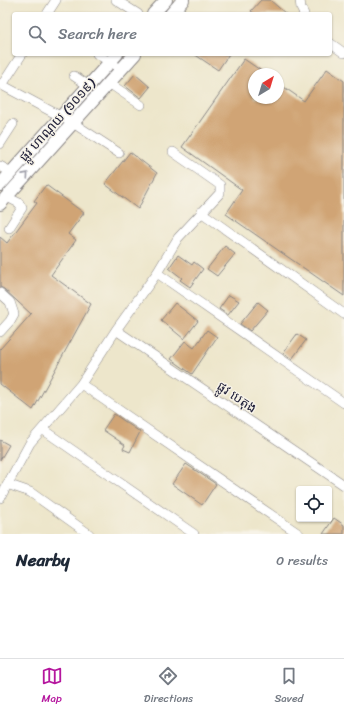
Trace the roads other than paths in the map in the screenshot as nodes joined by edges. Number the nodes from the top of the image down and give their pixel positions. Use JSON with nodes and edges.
{"nodes":[{"id":1,"x":56,"y":0,"type":"edge"},
{"id":2,"x":116,"y":0,"type":"edge"},
{"id":3,"x":166,"y":0,"type":"edge"},
{"id":4,"x":183,"y":0,"type":"edge"},
{"id":5,"x":300,"y":0,"type":"edge"},
{"id":6,"x":48,"y":12,"type":"edge"},
{"id":7,"x":135,"y":12,"type":"edge"},
{"id":8,"x":155,"y":12,"type":"edge"},
{"id":9,"x":173,"y":12,"type":"edge"},
{"id":10,"x":303,"y":12,"type":"edge"},
{"id":11,"x":332,"y":44,"type":"edge"},
{"id":12,"x":344,"y":53,"type":"edge"},
{"id":13,"x":21,"y":56,"type":"edge"},
{"id":14,"x":133,"y":56,"type":"edge"},
{"id":15,"x":114,"y":58,"type":"edge"},
{"id":16,"x":121,"y":70,"type":"junction"},
{"id":17,"x":74,"y":76,"type":"dead end"},
{"id":18,"x":109,"y":83,"type":"junction"},
{"id":19,"x":1,"y":85,"type":"edge"},
{"id":20,"x":89,"y":86,"type":"junction"},
{"id":21,"x":141,"y":105,"type":"dead end"},
{"id":22,"x":62,"y":117,"type":"junction"},
{"id":23,"x":73,"y":123,"type":"junction"},
{"id":24,"x":13,"y":124,"type":"dead end"},
{"id":25,"x":0,"y":144,"type":"edge"},
{"id":26,"x":173,"y":152,"type":"dead end"},
{"id":27,"x":119,"y":153,"type":"dead end"},
{"id":28,"x":0,"y":166,"type":"edge"},
{"id":29,"x":11,"y":172,"type":"junction"},
{"id":30,"x":0,"y":185,"type":"edge"},
{"id":31,"x":3,"y":200,"type":"edge"},
{"id":32,"x":200,"y":212,"type":"junction"},
{"id":33,"x":9,"y":228,"type":"dead end"},
{"id":34,"x":157,"y":273,"type":"junction"},
{"id":35,"x":0,"y":293,"type":"edge"},
{"id":36,"x":344,"y":314,"type":"edge"},
{"id":37,"x":116,"y":330,"type":"junction"},
{"id":38,"x":0,"y":332,"type":"edge"},
{"id":39,"x":81,"y":384,"type":"junction"},
{"id":40,"x":344,"y":403,"type":"edge"},
{"id":41,"x":42,"y":429,"type":"junction"},
{"id":42,"x":7,"y":484,"type":"junction"},
{"id":43,"x":344,"y":485,"type":"edge"},
{"id":44,"x":0,"y":498,"type":"edge"},
{"id":45,"x":89,"y":534,"type":"edge"},
{"id":46,"x":194,"y":534,"type":"edge"},
{"id":47,"x":299,"y":534,"type":"edge"}],
"edges":[{"from":1,"to":6,"type":"street"},
{"from":2,"to":7,"type":"street"},
{"from":3,"to":8,"type":"main road"},
{"from":4,"to":9,"type":"main road"},
{"from":5,"to":10,"type":"street"},
{"from":11,"to":12,"type":"street"},
{"from":13,"to":19,"type":"street"},
{"from":14,"to":16,"type":"main road","name":"ផ្លូវ ហាណូយ (១០១៩)"},
{"from":15,"to":16,"type":"street"},
{"from":15,"to":20,"type":"main road","name":"ផ្លូវ ហាណូយ (១០១៩)"},
{"from":16,"to":18,"type":"main road","name":"ផ្លូវ ហាណូយ (១០១៩)"},
{"from":17,"to":20,"type":"street"},
{"from":18,"to":21,"type":"street"},
{"from":18,"to":23,"type":"main road","name":"ផ្លូវ ហាណូយ (១០១៩)"},
{"from":19,"to":22,"type":"street"},
{"from":20,"to":22,"type":"main road","name":"ផ្លូវ ហាណូយ (១០១៩)"},
{"from":22,"to":23,"type":"street"},
{"from":22,"to":29,"type":"main road","name":"ផ្លូវ ហាណូយ (១០១៩)"},
{"from":23,"to":27,"type":"street"},
{"from":31,"to":23,"type":"main road","name":"ផ្លូវ ហាណូយ (១០១៩)","one_way":true},
{"from":24,"to":25,"type":"street"},
{"from":26,"to":32,"type":"street"},
{"from":28,"to":29,"type":"street"},
{"from":29,"to":30,"type":"main road","name":"ផ្លូវ ហាណូយ (១០១៩)"},
{"from":31,"to":33,"type":"street"},
{"from":32,"to":34,"type":"street"},
{"from":32,"to":36,"type":"street"},
{"from":34,"to":37,"type":"street"},
{"from":34,"to":40,"type":"street"},
{"from":35,"to":38,"type":"street"},
{"from":37,"to":39,"type":"street"},
{"from":37,"to":43,"type":"street","name":"ផ្លូវ បេតុង"},
{"from":39,"to":41,"type":"street"},
{"from":39,"to":47,"type":"street"},
{"from":41,"to":42,"type":"street"},
{"from":41,"to":46,"type":"street"},
{"from":42,"to":44,"type":"street"},
{"from":42,"to":45,"type":"street"}]}
